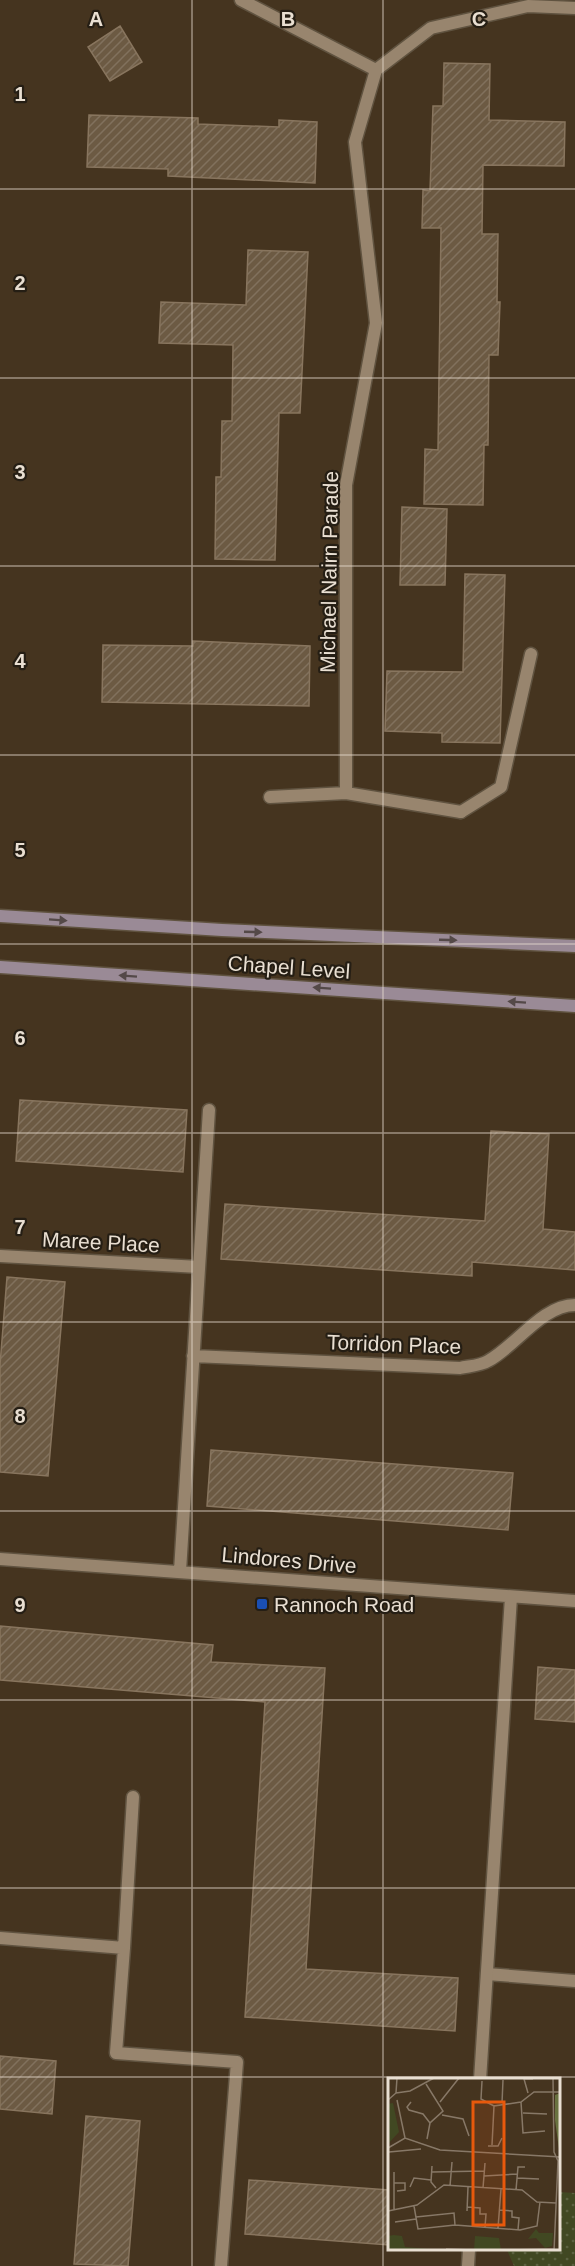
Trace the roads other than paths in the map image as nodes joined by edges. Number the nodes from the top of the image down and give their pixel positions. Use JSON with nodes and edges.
{"nodes":[{"id":1,"x":241,"y":0,"type":"edge"},
{"id":2,"x":529,"y":3,"type":"edge"},
{"id":3,"x":575,"y":8,"type":"edge"},
{"id":4,"x":376,"y":70,"type":"junction"},
{"id":5,"x":531,"y":654,"type":"dead end"},
{"id":6,"x":346,"y":793,"type":"junction"},
{"id":7,"x":270,"y":797,"type":"dead end"},
{"id":8,"x":0,"y":916,"type":"edge"},
{"id":9,"x":575,"y":946,"type":"edge"},
{"id":10,"x":0,"y":967,"type":"edge"},
{"id":11,"x":575,"y":1006,"type":"edge"},
{"id":12,"x":209,"y":1110,"type":"dead end"},
{"id":13,"x":0,"y":1256,"type":"edge"},
{"id":14,"x":199,"y":1267,"type":"junction"},
{"id":15,"x":575,"y":1305,"type":"edge"},
{"id":16,"x":193,"y":1356,"type":"junction"},
{"id":17,"x":0,"y":1559,"type":"edge"},
{"id":18,"x":180,"y":1571,"type":"junction"},
{"id":19,"x":512,"y":1597,"type":"junction"},
{"id":20,"x":575,"y":1601,"type":"edge"},
{"id":21,"x":133,"y":1797,"type":"dead end"},
{"id":22,"x":0,"y":1938,"type":"edge"},
{"id":23,"x":124,"y":1948,"type":"junction"},
{"id":24,"x":487,"y":1974,"type":"junction"},
{"id":25,"x":575,"y":1981,"type":"edge"},
{"id":26,"x":480,"y":2078,"type":"edge"},
{"id":27,"x":469,"y":2251,"type":"edge"},
{"id":28,"x":221,"y":2266,"type":"edge"},
{"id":29,"x":468,"y":2266,"type":"edge"}],
"edges":[{"from":1,"to":4,"type":"street"},
{"from":2,"to":3,"type":"street"},
{"from":2,"to":4,"type":"street"},
{"from":4,"to":6,"type":"street","name":"Michael Nairn Parade"},
{"from":5,"to":6,"type":"street"},
{"from":6,"to":7,"type":"street"},
{"from":8,"to":9,"type":"main road","name":"Chapel Level","one_way":true},
{"from":11,"to":10,"type":"main road","name":"Chapel Level","one_way":true},
{"from":12,"to":14,"type":"street"},
{"from":13,"to":14,"type":"street","name":"Maree Place"},
{"from":14,"to":16,"type":"street"},
{"from":15,"to":16,"type":"street","name":"Torridon Place"},
{"from":16,"to":18,"type":"street"},
{"from":17,"to":18,"type":"street","name":"Lindores Drive"},
{"from":18,"to":19,"type":"street","name":"Lindores Drive"},
{"from":19,"to":20,"type":"street","name":"Lindores Drive"},
{"from":19,"to":24,"type":"street"},
{"from":21,"to":23,"type":"street"},
{"from":22,"to":23,"type":"street"},
{"from":23,"to":28,"type":"street"},
{"from":24,"to":25,"type":"street"},
{"from":24,"to":26,"type":"street"},
{"from":27,"to":29,"type":"street"}]}
